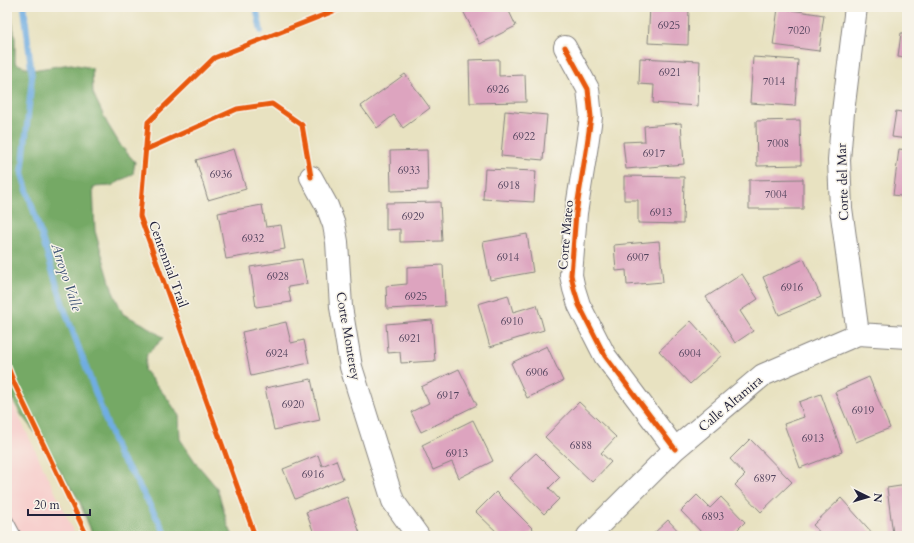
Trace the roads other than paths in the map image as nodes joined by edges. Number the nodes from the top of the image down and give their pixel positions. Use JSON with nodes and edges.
{"nodes":[{"id":1,"x":856,"y":7,"type":"edge"},
{"id":2,"x":566,"y":47,"type":"dead end"},
{"id":3,"x":311,"y":177,"type":"dead end"},
{"id":4,"x":858,"y":334,"type":"junction"},
{"id":5,"x":907,"y":337,"type":"edge"},
{"id":6,"x":675,"y":449,"type":"junction"},
{"id":7,"x":7,"y":521,"type":"edge"},
{"id":8,"x":15,"y":536,"type":"edge"},
{"id":9,"x":418,"y":536,"type":"edge"},
{"id":10,"x":588,"y":536,"type":"edge"}],
"edges":[{"from":1,"to":4,"type":"street","name":"Corte del Mar"},
{"from":2,"to":6,"type":"street","name":"Corte Mateo"},
{"from":3,"to":9,"type":"street","name":"Corte Monterey"},
{"from":4,"to":5,"type":"street","name":"Calle Altamira"},
{"from":4,"to":6,"type":"street","name":"Calle Altamira"},
{"from":6,"to":10,"type":"street","name":"Calle Altamira"},
{"from":7,"to":8,"type":"lane"}]}
